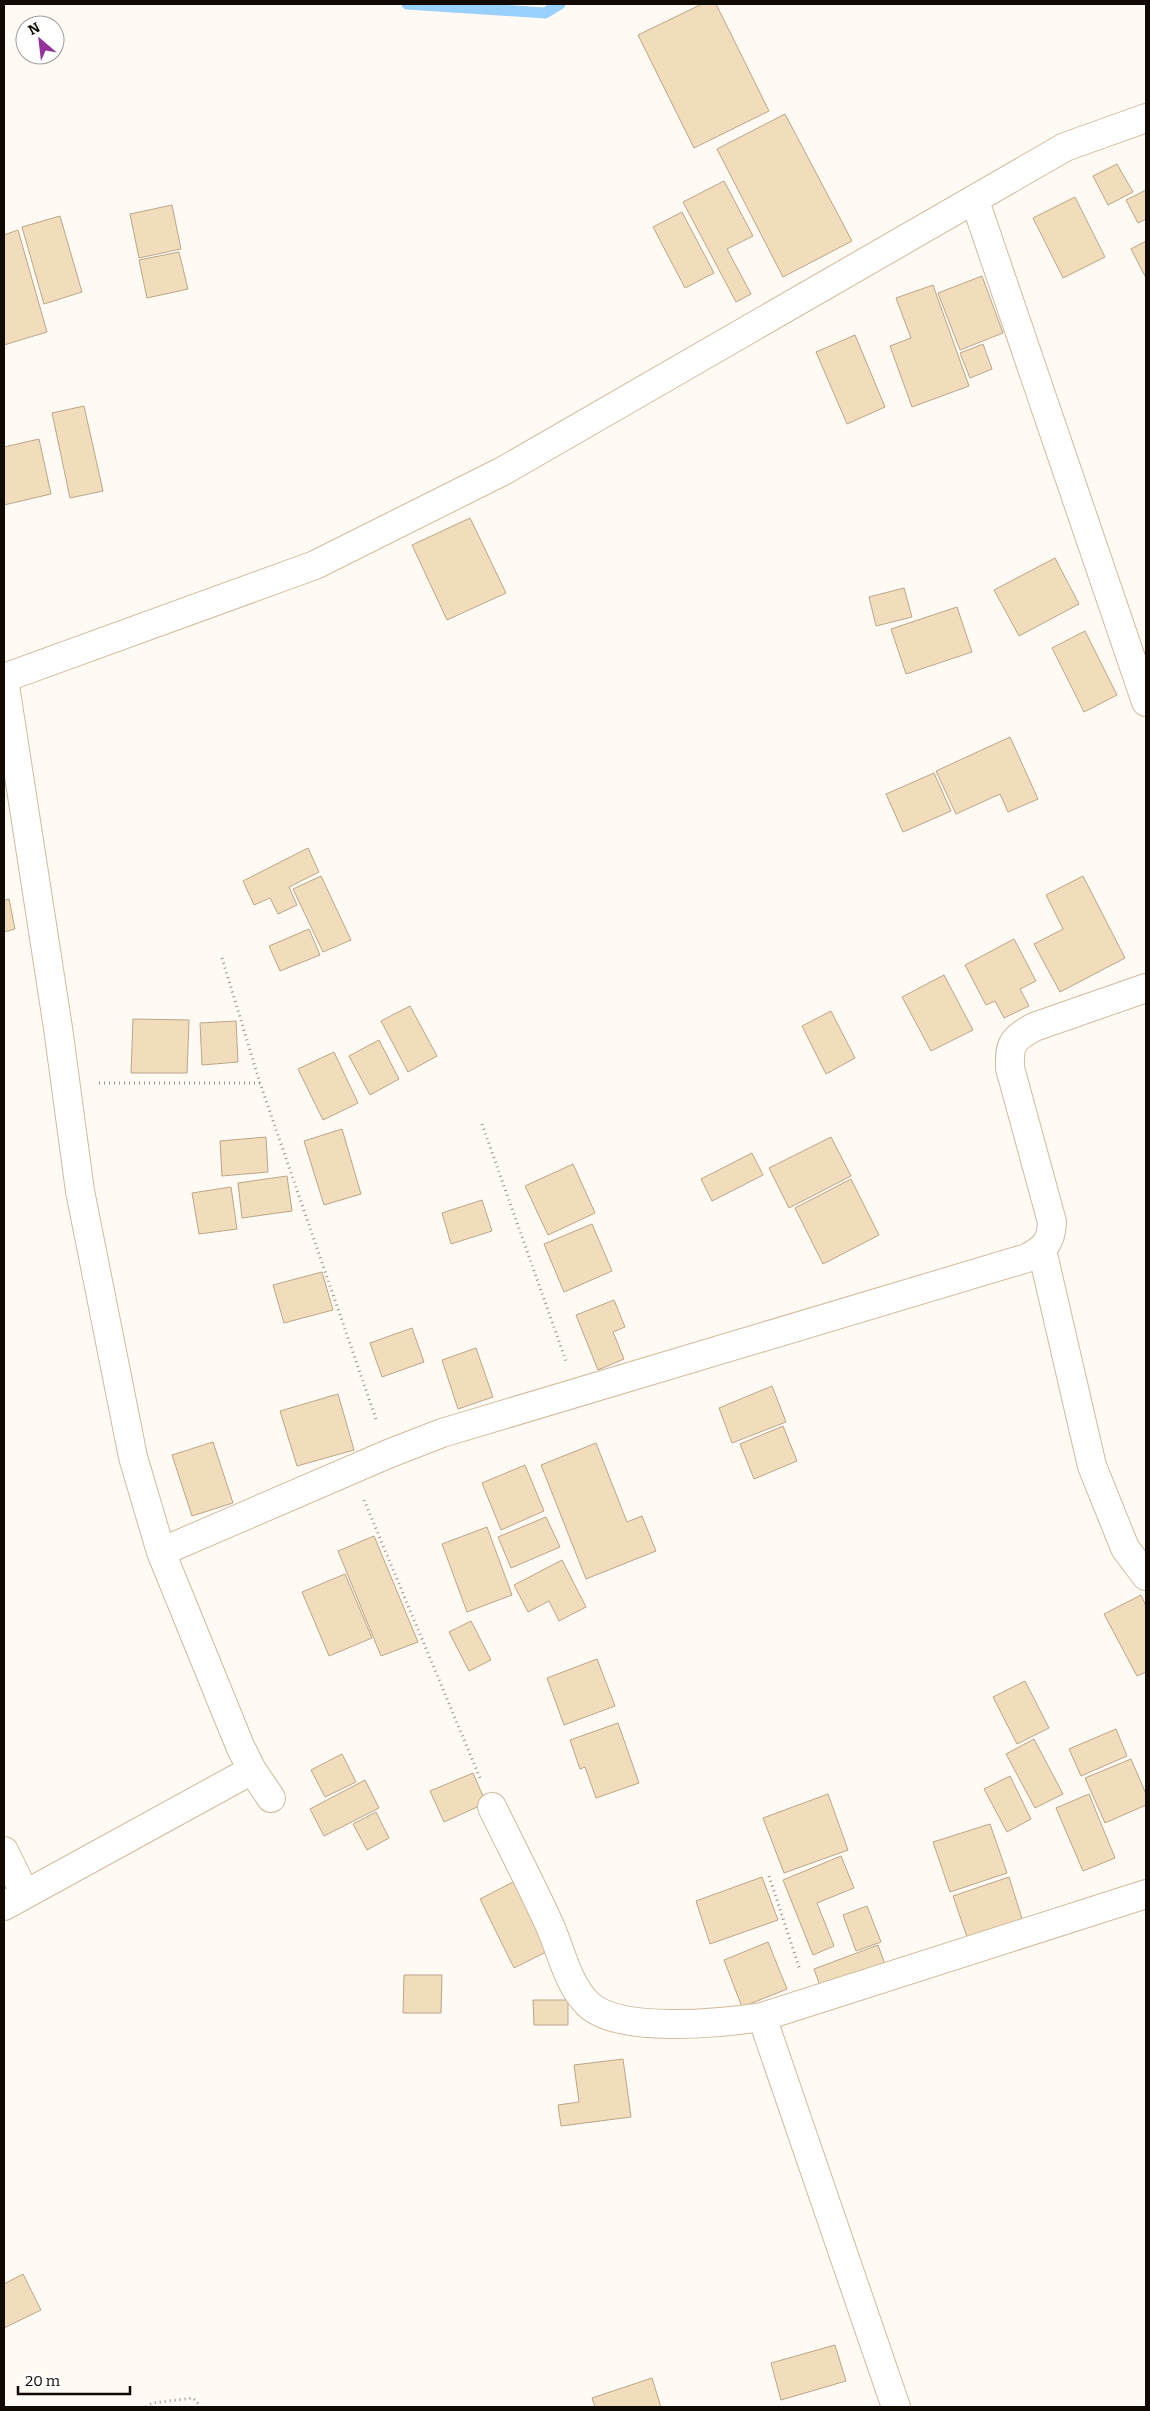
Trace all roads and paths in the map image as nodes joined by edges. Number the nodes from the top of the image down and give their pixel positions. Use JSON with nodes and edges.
{"nodes":[{"id":1,"x":1146,"y":118,"type":"edge"},
{"id":2,"x":975,"y":201,"type":"junction"},
{"id":3,"x":4,"y":678,"type":"edge"},
{"id":4,"x":1146,"y":702,"type":"edge"},
{"id":5,"x":222,"y":958,"type":"dead end"},
{"id":6,"x":1146,"y":988,"type":"edge"},
{"id":7,"x":260,"y":1083,"type":"junction"},
{"id":8,"x":66,"y":1084,"type":"junction"},
{"id":9,"x":482,"y":1124,"type":"dead end"},
{"id":10,"x":1042,"y":1250,"type":"junction"},
{"id":11,"x":577,"y":1393,"type":"junction"},
{"id":12,"x":388,"y":1454,"type":"junction"},
{"id":13,"x":352,"y":1470,"type":"junction"},
{"id":14,"x":161,"y":1552,"type":"junction"},
{"id":15,"x":1146,"y":1576,"type":"edge"},
{"id":16,"x":252,"y":1770,"type":"junction"},
{"id":17,"x":272,"y":1798,"type":"dead end"},
{"id":18,"x":492,"y":1807,"type":"joint"},
{"id":19,"x":4,"y":1851,"type":"edge"},
{"id":20,"x":769,"y":1876,"type":"dead end"},
{"id":21,"x":1146,"y":1894,"type":"edge"},
{"id":22,"x":14,"y":1900,"type":"edge"},
{"id":23,"x":811,"y":2002,"type":"junction"},
{"id":24,"x":762,"y":2017,"type":"junction"},
{"id":25,"x":146,"y":2407,"type":"edge"},
{"id":26,"x":201,"y":2407,"type":"edge"},
{"id":27,"x":896,"y":2407,"type":"edge"}],
"edges":[{"from":1,"to":2,"type":"street"},
{"from":2,"to":3,"type":"street"},
{"from":2,"to":4,"type":"street"},
{"from":3,"to":8,"type":"street"},
{"from":5,"to":7,"type":"path"},
{"from":6,"to":10,"type":"street"},
{"from":7,"to":8,"type":"path"},
{"from":7,"to":12,"type":"path"},
{"from":8,"to":14,"type":"street"},
{"from":9,"to":11,"type":"path"},
{"from":10,"to":11,"type":"street"},
{"from":10,"to":15,"type":"street"},
{"from":11,"to":12,"type":"street"},
{"from":12,"to":13,"type":"street"},
{"from":13,"to":14,"type":"street"},
{"from":13,"to":18,"type":"path"},
{"from":14,"to":16,"type":"street"},
{"from":16,"to":17,"type":"street"},
{"from":16,"to":22,"type":"street"},
{"from":18,"to":24,"type":"street"},
{"from":19,"to":22,"type":"street"},
{"from":20,"to":23,"type":"path"},
{"from":21,"to":23,"type":"street"},
{"from":23,"to":24,"type":"street"},
{"from":24,"to":27,"type":"street"},
{"from":25,"to":26,"type":"path"}]}
